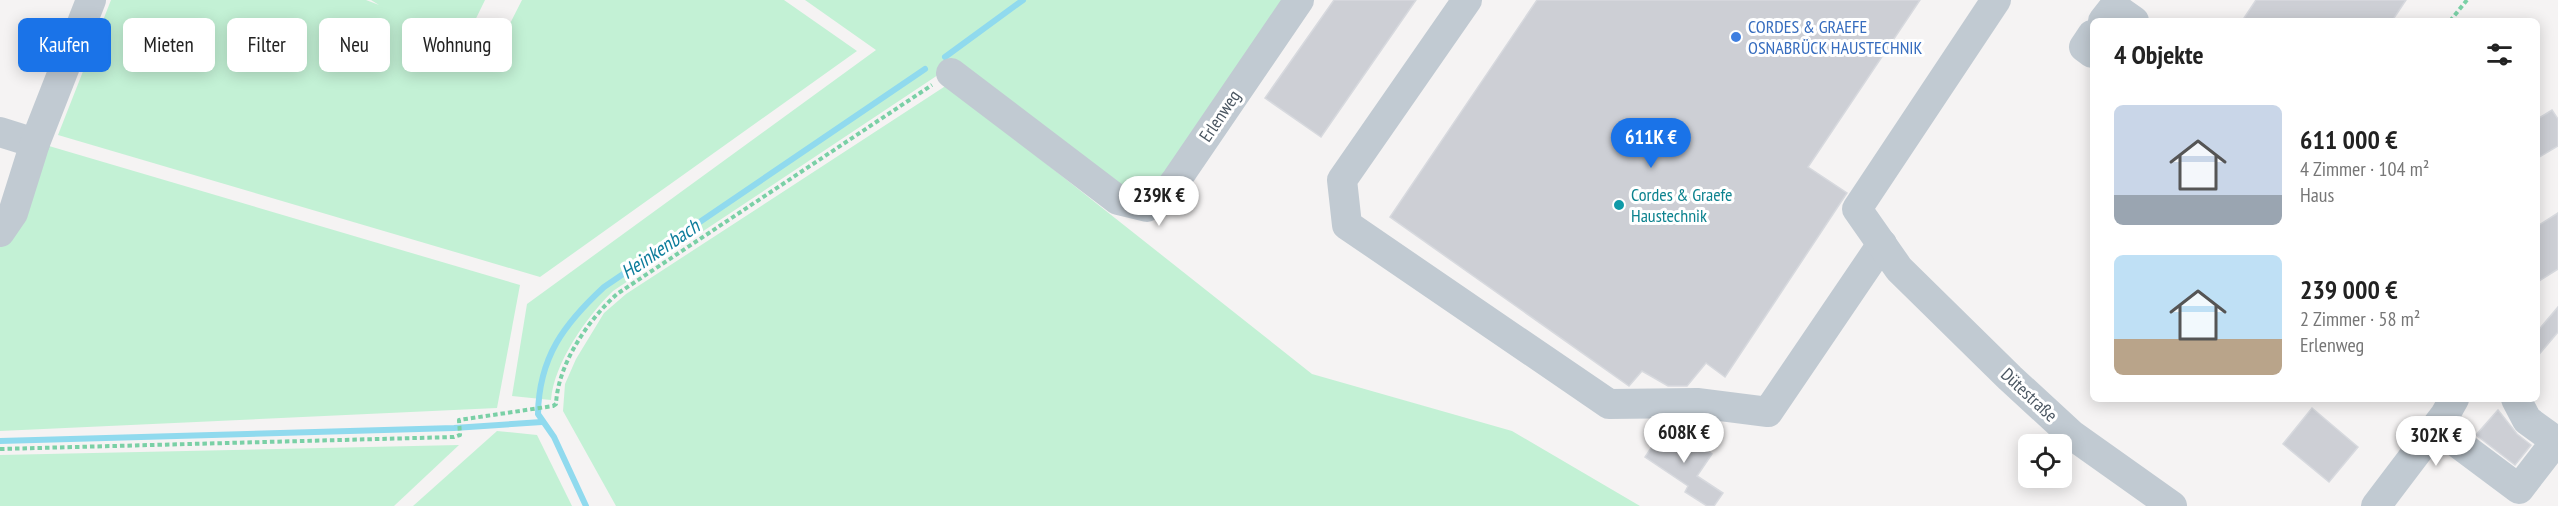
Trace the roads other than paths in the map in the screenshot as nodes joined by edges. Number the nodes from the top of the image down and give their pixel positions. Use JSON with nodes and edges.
{"nodes":[{"id":1,"x":91,"y":0,"type":"edge"},
{"id":2,"x":1299,"y":0,"type":"edge"},
{"id":3,"x":1467,"y":0,"type":"edge"},
{"id":4,"x":1996,"y":0,"type":"edge"},
{"id":5,"x":2105,"y":18,"type":"edge"},
{"id":6,"x":2129,"y":18,"type":"edge"},
{"id":7,"x":2090,"y":38,"type":"edge"},
{"id":8,"x":2090,"y":52,"type":"edge"},
{"id":9,"x":951,"y":73,"type":"road end"},
{"id":10,"x":0,"y":132,"type":"edge"},
{"id":11,"x":35,"y":143,"type":"junction"},
{"id":12,"x":0,"y":232,"type":"edge"},
{"id":13,"x":1882,"y":244,"type":"junction"},
{"id":14,"x":2452,"y":402,"type":"edge"},
{"id":15,"x":2518,"y":402,"type":"edge"},
{"id":16,"x":2436,"y":427,"type":"junction"},
{"id":17,"x":2172,"y":506,"type":"edge"},
{"id":18,"x":2376,"y":506,"type":"edge"}],
"edges":[{"from":1,"to":11,"type":"street"},
{"from":2,"to":9,"type":"street","name":"Erlenweg"},
{"from":3,"to":13,"type":"street"},
{"from":4,"to":13,"type":"street","name":"Dütestraße"},
{"from":5,"to":6,"type":"street"},
{"from":7,"to":8,"type":"street"},
{"from":10,"to":11,"type":"street"},
{"from":11,"to":12,"type":"street"},
{"from":13,"to":17,"type":"street","name":"Dütestraße"},
{"from":14,"to":16,"type":"street"},
{"from":15,"to":16,"type":"street"},
{"from":16,"to":18,"type":"street"}]}
